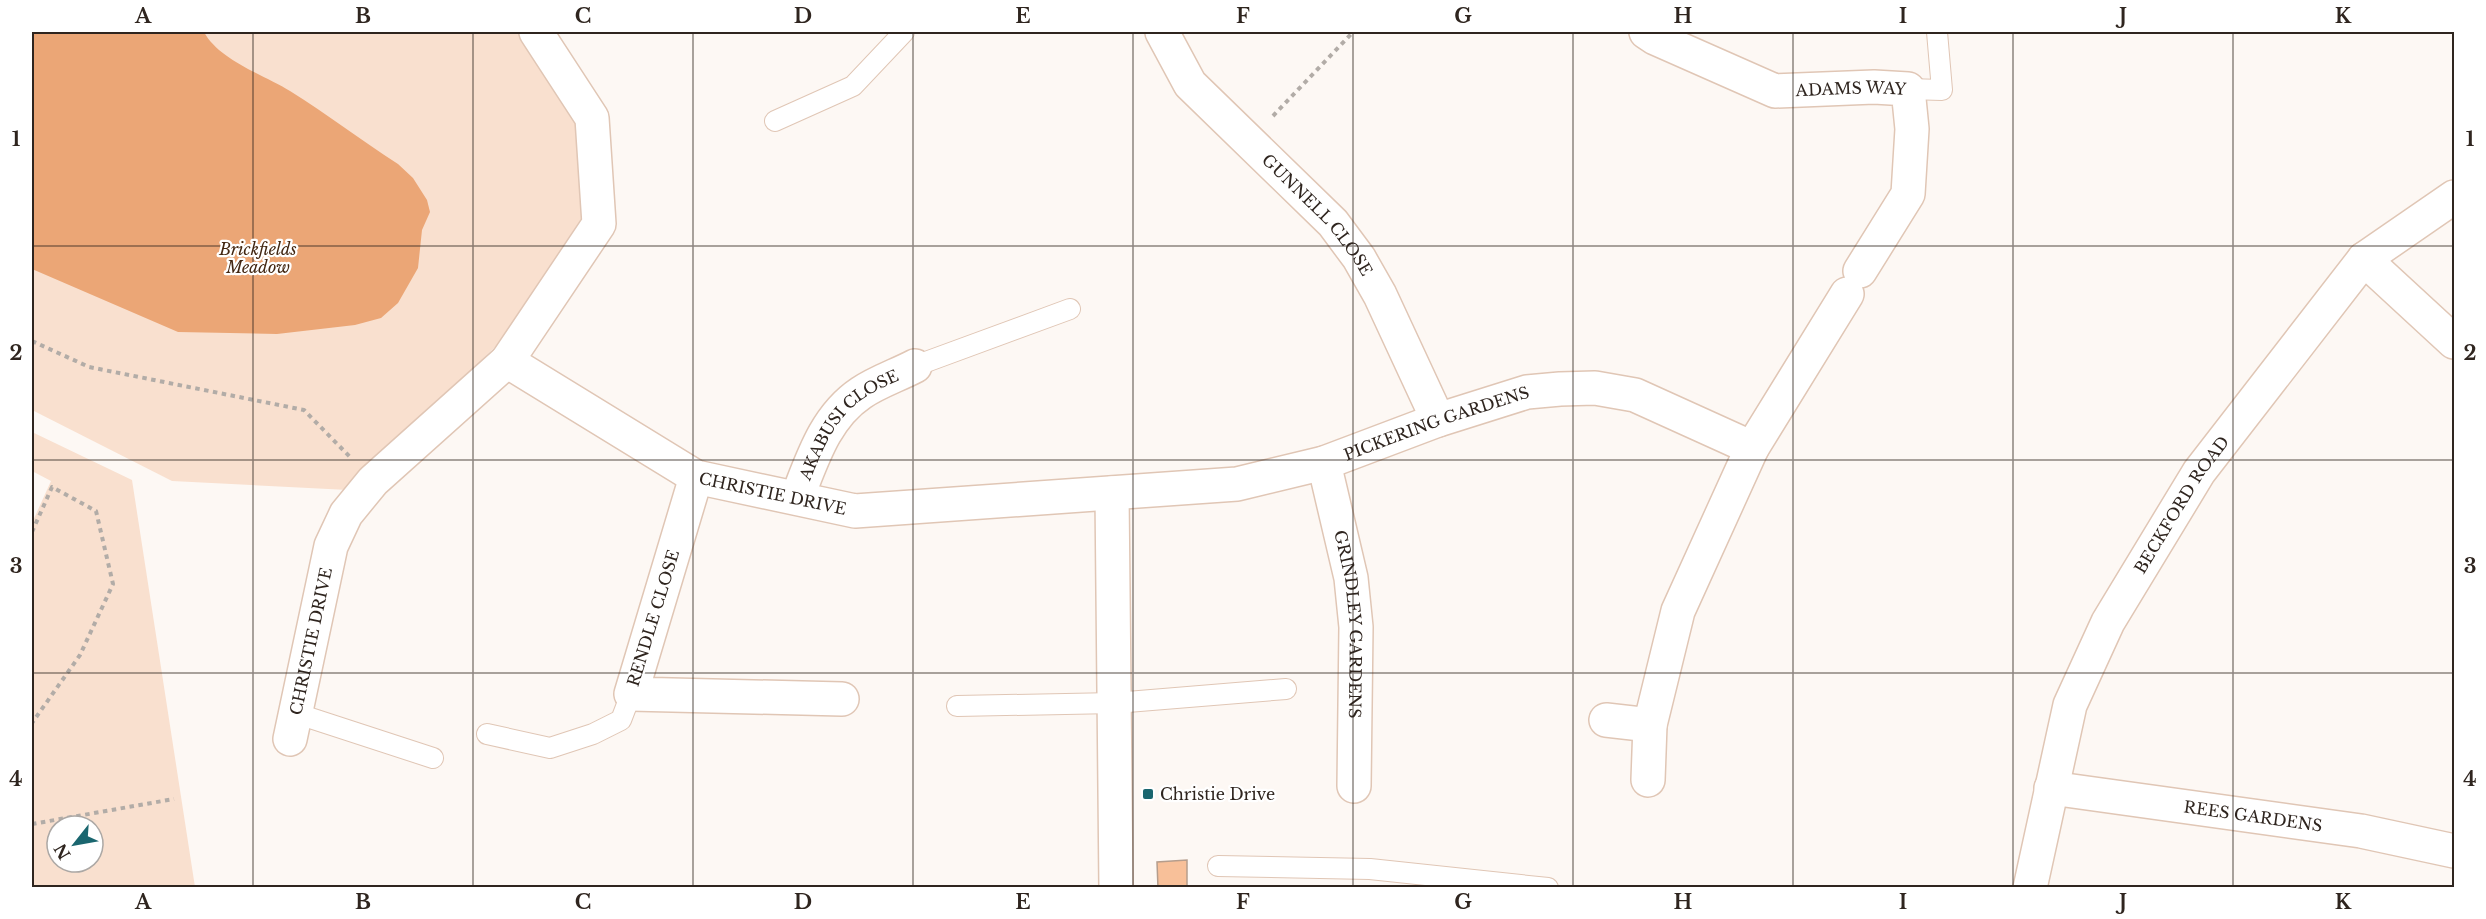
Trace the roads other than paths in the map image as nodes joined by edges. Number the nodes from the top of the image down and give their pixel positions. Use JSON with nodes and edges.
{"nodes":[{"id":1,"x":536,"y":32,"type":"edge"},
{"id":2,"x":904,"y":32,"type":"edge"},
{"id":3,"x":1162,"y":32,"type":"edge"},
{"id":4,"x":1646,"y":32,"type":"edge"},
{"id":5,"x":1937,"y":32,"type":"edge"},
{"id":6,"x":1908,"y":89,"type":"junction"},
{"id":7,"x":776,"y":121,"type":"dead end"},
{"id":8,"x":2454,"y":197,"type":"edge"},
{"id":9,"x":2364,"y":259,"type":"junction"},
{"id":10,"x":1070,"y":309,"type":"dead end"},
{"id":11,"x":2454,"y":342,"type":"edge"},
{"id":12,"x":507,"y":361,"type":"junction"},
{"id":13,"x":915,"y":366,"type":"joint"},
{"id":14,"x":1438,"y":420,"type":"junction"},
{"id":15,"x":1752,"y":448,"type":"junction"},
{"id":16,"x":1324,"y":463,"type":"junction"},
{"id":17,"x":696,"y":477,"type":"junction"},
{"id":18,"x":1112,"y":493,"type":"junction"},
{"id":19,"x":797,"y":498,"type":"junction"},
{"id":20,"x":1286,"y":689,"type":"dead end"},
{"id":21,"x":631,"y":694,"type":"junction"},
{"id":22,"x":843,"y":699,"type":"dead end"},
{"id":23,"x":1115,"y":703,"type":"junction"},
{"id":24,"x":957,"y":706,"type":"dead end"},
{"id":25,"x":1606,"y":720,"type":"dead end"},
{"id":26,"x":1650,"y":725,"type":"junction"},
{"id":27,"x":293,"y":726,"type":"joint"},
{"id":28,"x":487,"y":734,"type":"dead end"},
{"id":29,"x":433,"y":758,"type":"dead end"},
{"id":30,"x":1648,"y":780,"type":"dead end"},
{"id":31,"x":1354,"y":786,"type":"dead end"},
{"id":32,"x":2051,"y":788,"type":"junction"},
{"id":33,"x":2454,"y":851,"type":"edge"},
{"id":34,"x":1218,"y":866,"type":"dead end"},
{"id":35,"x":1116,"y":888,"type":"edge"},
{"id":36,"x":1548,"y":888,"type":"edge"},
{"id":37,"x":2030,"y":888,"type":"edge"}],
"edges":[{"from":1,"to":12,"type":"street","name":"CHRISTIE DRIVE"},
{"from":2,"to":7,"type":"lane"},
{"from":3,"to":14,"type":"street","name":"GUNNELL CLOSE"},
{"from":4,"to":6,"type":"street","name":"ADAMS WAY"},
{"from":5,"to":6,"type":"lane"},
{"from":6,"to":15,"type":"street","name":"ADAMS WAY"},
{"from":8,"to":9,"type":"street","name":"BECKFORD ROAD"},
{"from":9,"to":11,"type":"street"},
{"from":9,"to":32,"type":"street","name":"BECKFORD ROAD"},
{"from":10,"to":13,"type":"lane"},
{"from":12,"to":17,"type":"street","name":"CHRISTIE DRIVE"},
{"from":12,"to":27,"type":"street","name":"CHRISTIE DRIVE"},
{"from":13,"to":19,"type":"street","name":"AKABUSI CLOSE"},
{"from":14,"to":15,"type":"street","name":"PICKERING GARDENS"},
{"from":14,"to":16,"type":"street","name":"PICKERING GARDENS"},
{"from":15,"to":26,"type":"street"},
{"from":16,"to":18,"type":"street","name":"PICKERING GARDENS"},
{"from":16,"to":31,"type":"street","name":"GRINDLEY GARDENS"},
{"from":17,"to":19,"type":"street","name":"CHRISTIE DRIVE"},
{"from":17,"to":21,"type":"street","name":"RENDLE CLOSE"},
{"from":18,"to":19,"type":"street","name":"CHRISTIE DRIVE"},
{"from":18,"to":23,"type":"street"},
{"from":20,"to":23,"type":"lane"},
{"from":21,"to":22,"type":"street","name":"RENDLE CLOSE"},
{"from":21,"to":28,"type":"lane"},
{"from":23,"to":24,"type":"lane"},
{"from":23,"to":35,"type":"street"},
{"from":25,"to":26,"type":"street"},
{"from":26,"to":30,"type":"street"},
{"from":27,"to":29,"type":"lane"},
{"from":32,"to":33,"type":"street","name":"REES GARDENS"},
{"from":32,"to":37,"type":"street","name":"BECKFORD ROAD"},
{"from":34,"to":36,"type":"lane"}]}
